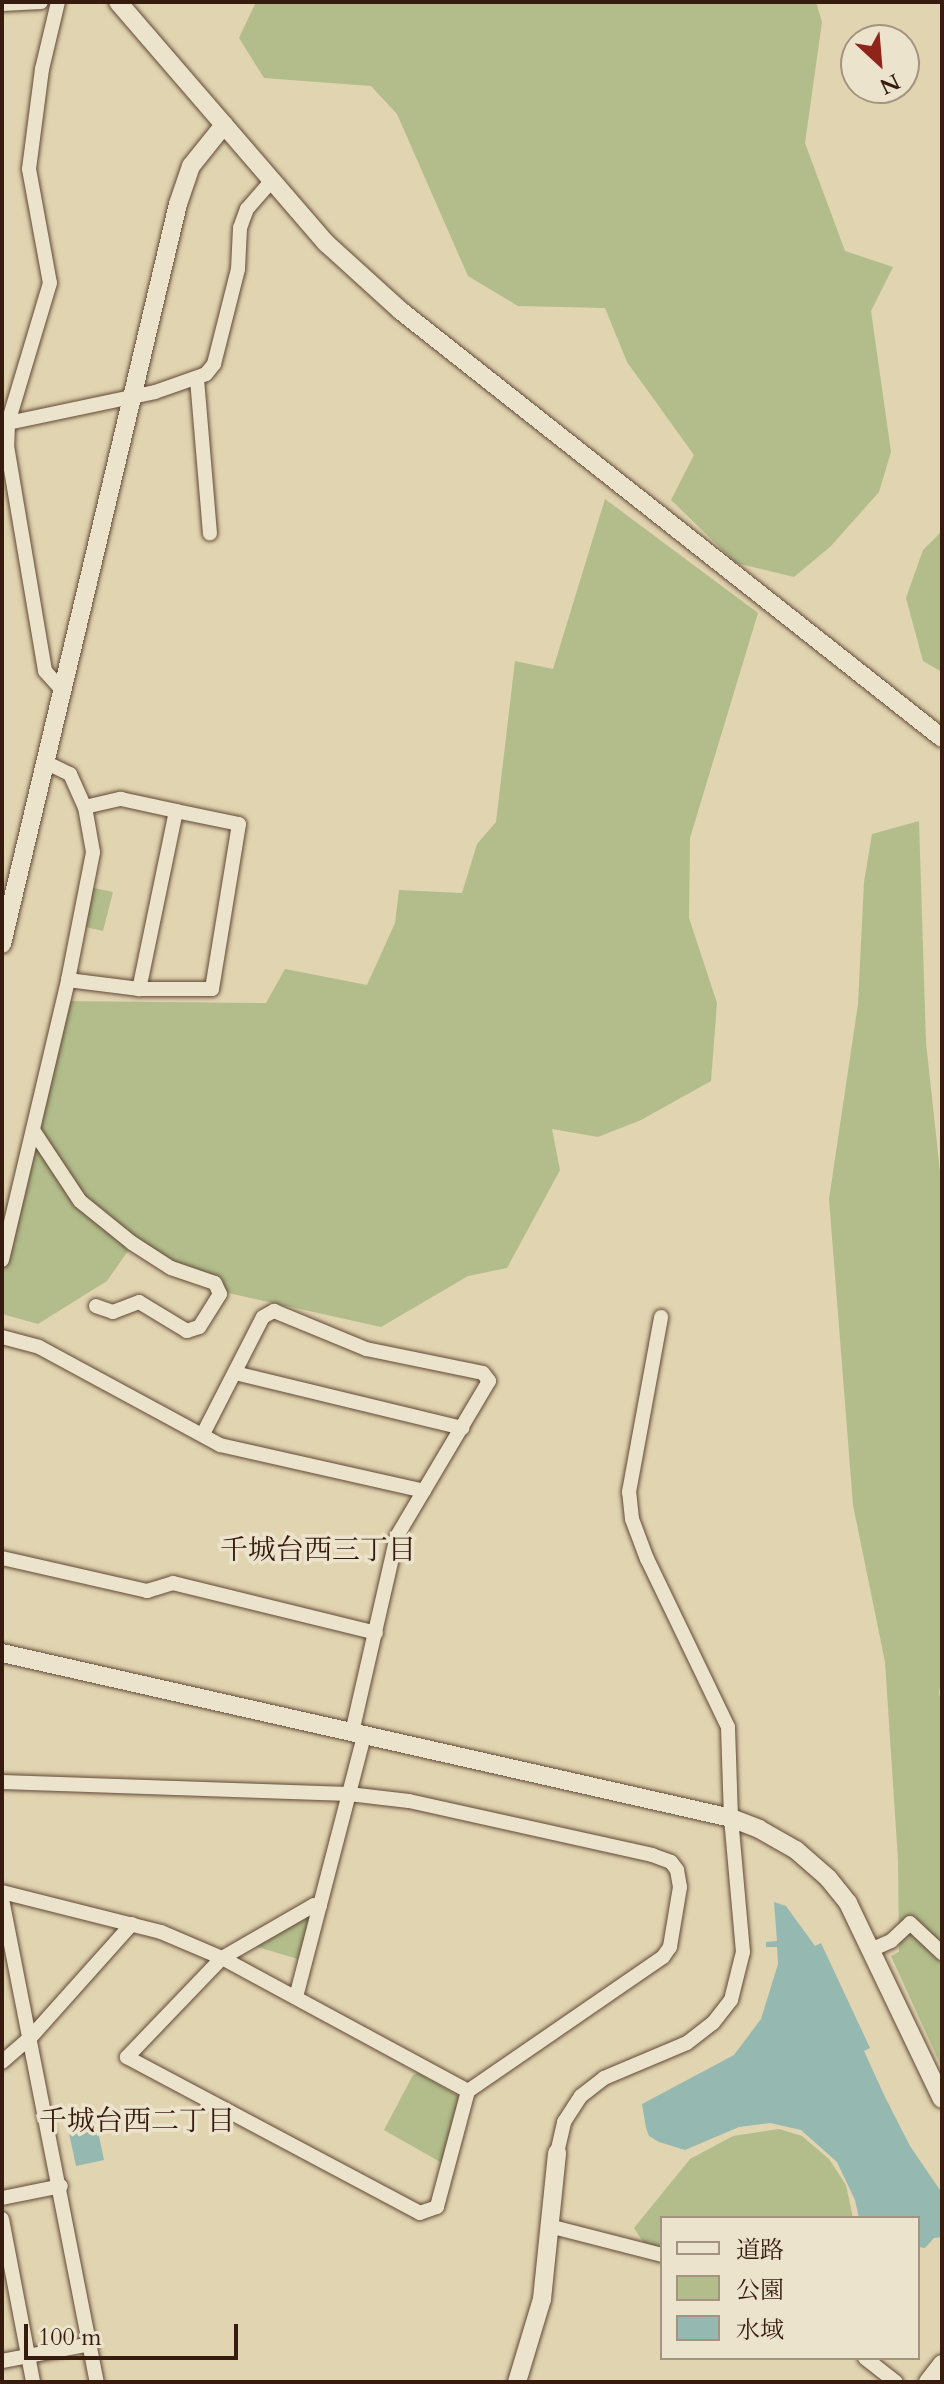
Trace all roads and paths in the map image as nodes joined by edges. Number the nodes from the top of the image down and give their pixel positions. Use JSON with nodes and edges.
{"nodes":[{"id":1,"x":41,"y":2,"type":"edge"},
{"id":2,"x":58,"y":2,"type":"edge"},
{"id":3,"x":118,"y":2,"type":"edge"},
{"id":4,"x":2,"y":4,"type":"edge"},
{"id":5,"x":224,"y":125,"type":"junction"},
{"id":6,"x":272,"y":180,"type":"junction"},
{"id":7,"x":197,"y":379,"type":"junction"},
{"id":8,"x":131,"y":395,"type":"junction"},
{"id":9,"x":8,"y":423,"type":"junction"},
{"id":10,"x":5,"y":449,"type":"edge"},
{"id":11,"x":210,"y":533,"type":"dead end"},
{"id":12,"x":62,"y":690,"type":"junction"},
{"id":13,"x":942,"y":738,"type":"edge"},
{"id":14,"x":45,"y":762,"type":"junction"},
{"id":15,"x":85,"y":807,"type":"junction"},
{"id":16,"x":176,"y":811,"type":"junction"},
{"id":17,"x":2,"y":944,"type":"edge"},
{"id":18,"x":68,"y":980,"type":"junction"},
{"id":19,"x":139,"y":989,"type":"junction"},
{"id":20,"x":33,"y":1130,"type":"junction"},
{"id":21,"x":2,"y":1260,"type":"edge"},
{"id":22,"x":96,"y":1306,"type":"dead end"},
{"id":23,"x":661,"y":1317,"type":"dead end"},
{"id":24,"x":2,"y":1337,"type":"edge"},
{"id":25,"x":235,"y":1373,"type":"junction"},
{"id":26,"x":462,"y":1428,"type":"junction"},
{"id":27,"x":203,"y":1434,"type":"junction"},
{"id":28,"x":424,"y":1491,"type":"junction"},
{"id":29,"x":2,"y":1558,"type":"edge"},
{"id":30,"x":376,"y":1633,"type":"junction"},
{"id":31,"x":2,"y":1653,"type":"edge"},
{"id":32,"x":358,"y":1734,"type":"junction"},
{"id":33,"x":2,"y":1782,"type":"edge"},
{"id":34,"x":349,"y":1794,"type":"junction"},
{"id":35,"x":731,"y":1818,"type":"junction"},
{"id":36,"x":2,"y":1892,"type":"edge"},
{"id":37,"x":2,"y":1899,"type":"edge"},
{"id":38,"x":320,"y":1906,"type":"junction"},
{"id":39,"x":132,"y":1924,"type":"junction"},
{"id":40,"x":873,"y":1949,"type":"junction"},
{"id":41,"x":942,"y":1953,"type":"edge"},
{"id":42,"x":222,"y":1958,"type":"junction"},
{"id":43,"x":296,"y":1997,"type":"junction"},
{"id":44,"x":30,"y":2038,"type":"junction"},
{"id":45,"x":2,"y":2062,"type":"edge"},
{"id":46,"x":468,"y":2091,"type":"junction"},
{"id":47,"x":942,"y":2099,"type":"edge"},
{"id":48,"x":557,"y":2153,"type":"joint"},
{"id":49,"x":61,"y":2186,"type":"junction"},
{"id":50,"x":2,"y":2198,"type":"edge"},
{"id":51,"x":2,"y":2219,"type":"edge"},
{"id":52,"x":549,"y":2226,"type":"junction"},
{"id":53,"x":660,"y":2254,"type":"edge"},
{"id":54,"x":8,"y":2280,"type":"edge"},
{"id":55,"x":91,"y":2344,"type":"junction"},
{"id":56,"x":28,"y":2356,"type":"junction"},
{"id":57,"x":868,"y":2360,"type":"edge"},
{"id":58,"x":2,"y":2361,"type":"edge"},
{"id":59,"x":942,"y":2364,"type":"edge"},
{"id":60,"x":33,"y":2382,"type":"edge"},
{"id":61,"x":97,"y":2382,"type":"edge"},
{"id":62,"x":517,"y":2382,"type":"edge"},
{"id":63,"x":896,"y":2382,"type":"edge"},
{"id":64,"x":928,"y":2382,"type":"edge"}],
"edges":[{"from":1,"to":4,"type":"street"},
{"from":2,"to":9,"type":"street"},
{"from":3,"to":5,"type":"street"},
{"from":5,"to":6,"type":"street"},
{"from":5,"to":8,"type":"street"},
{"from":6,"to":7,"type":"street"},
{"from":6,"to":13,"type":"street"},
{"from":7,"to":8,"type":"street"},
{"from":7,"to":11,"type":"street"},
{"from":8,"to":9,"type":"street"},
{"from":8,"to":12,"type":"street"},
{"from":9,"to":10,"type":"street"},
{"from":10,"to":12,"type":"street"},
{"from":12,"to":14,"type":"street"},
{"from":14,"to":15,"type":"street"},
{"from":14,"to":17,"type":"street"},
{"from":15,"to":16,"type":"street"},
{"from":15,"to":18,"type":"street"},
{"from":16,"to":19,"type":"street"},
{"from":16,"to":19,"type":"street"},
{"from":18,"to":19,"type":"street"},
{"from":18,"to":20,"type":"street"},
{"from":20,"to":21,"type":"street"},
{"from":20,"to":22,"type":"street"},
{"from":23,"to":35,"type":"street"},
{"from":24,"to":27,"type":"street"},
{"from":25,"to":26,"type":"street"},
{"from":25,"to":26,"type":"street"},
{"from":25,"to":27,"type":"street"},
{"from":26,"to":28,"type":"street"},
{"from":27,"to":28,"type":"street"},
{"from":28,"to":30,"type":"street"},
{"from":29,"to":30,"type":"street"},
{"from":30,"to":32,"type":"street"},
{"from":31,"to":32,"type":"street"},
{"from":32,"to":34,"type":"street"},
{"from":32,"to":35,"type":"street"},
{"from":33,"to":34,"type":"street"},
{"from":34,"to":38,"type":"street"},
{"from":34,"to":46,"type":"street"},
{"from":35,"to":40,"type":"street"},
{"from":35,"to":48,"type":"street"},
{"from":36,"to":39,"type":"street"},
{"from":37,"to":44,"type":"street"},
{"from":38,"to":42,"type":"street"},
{"from":38,"to":43,"type":"street"},
{"from":39,"to":42,"type":"street"},
{"from":39,"to":44,"type":"street"},
{"from":40,"to":41,"type":"street"},
{"from":40,"to":47,"type":"street"},
{"from":42,"to":43,"type":"street"},
{"from":42,"to":46,"type":"street"},
{"from":43,"to":46,"type":"street"},
{"from":44,"to":45,"type":"street"},
{"from":44,"to":49,"type":"street"},
{"from":48,"to":52,"type":"street"},
{"from":49,"to":50,"type":"street"},
{"from":49,"to":55,"type":"street"},
{"from":51,"to":54,"type":"street"},
{"from":52,"to":53,"type":"street"},
{"from":52,"to":62,"type":"street"},
{"from":54,"to":56,"type":"street"},
{"from":55,"to":56,"type":"street"},
{"from":55,"to":61,"type":"street"},
{"from":56,"to":58,"type":"street"},
{"from":56,"to":60,"type":"street"},
{"from":57,"to":63,"type":"street"},
{"from":59,"to":64,"type":"street"}]}
